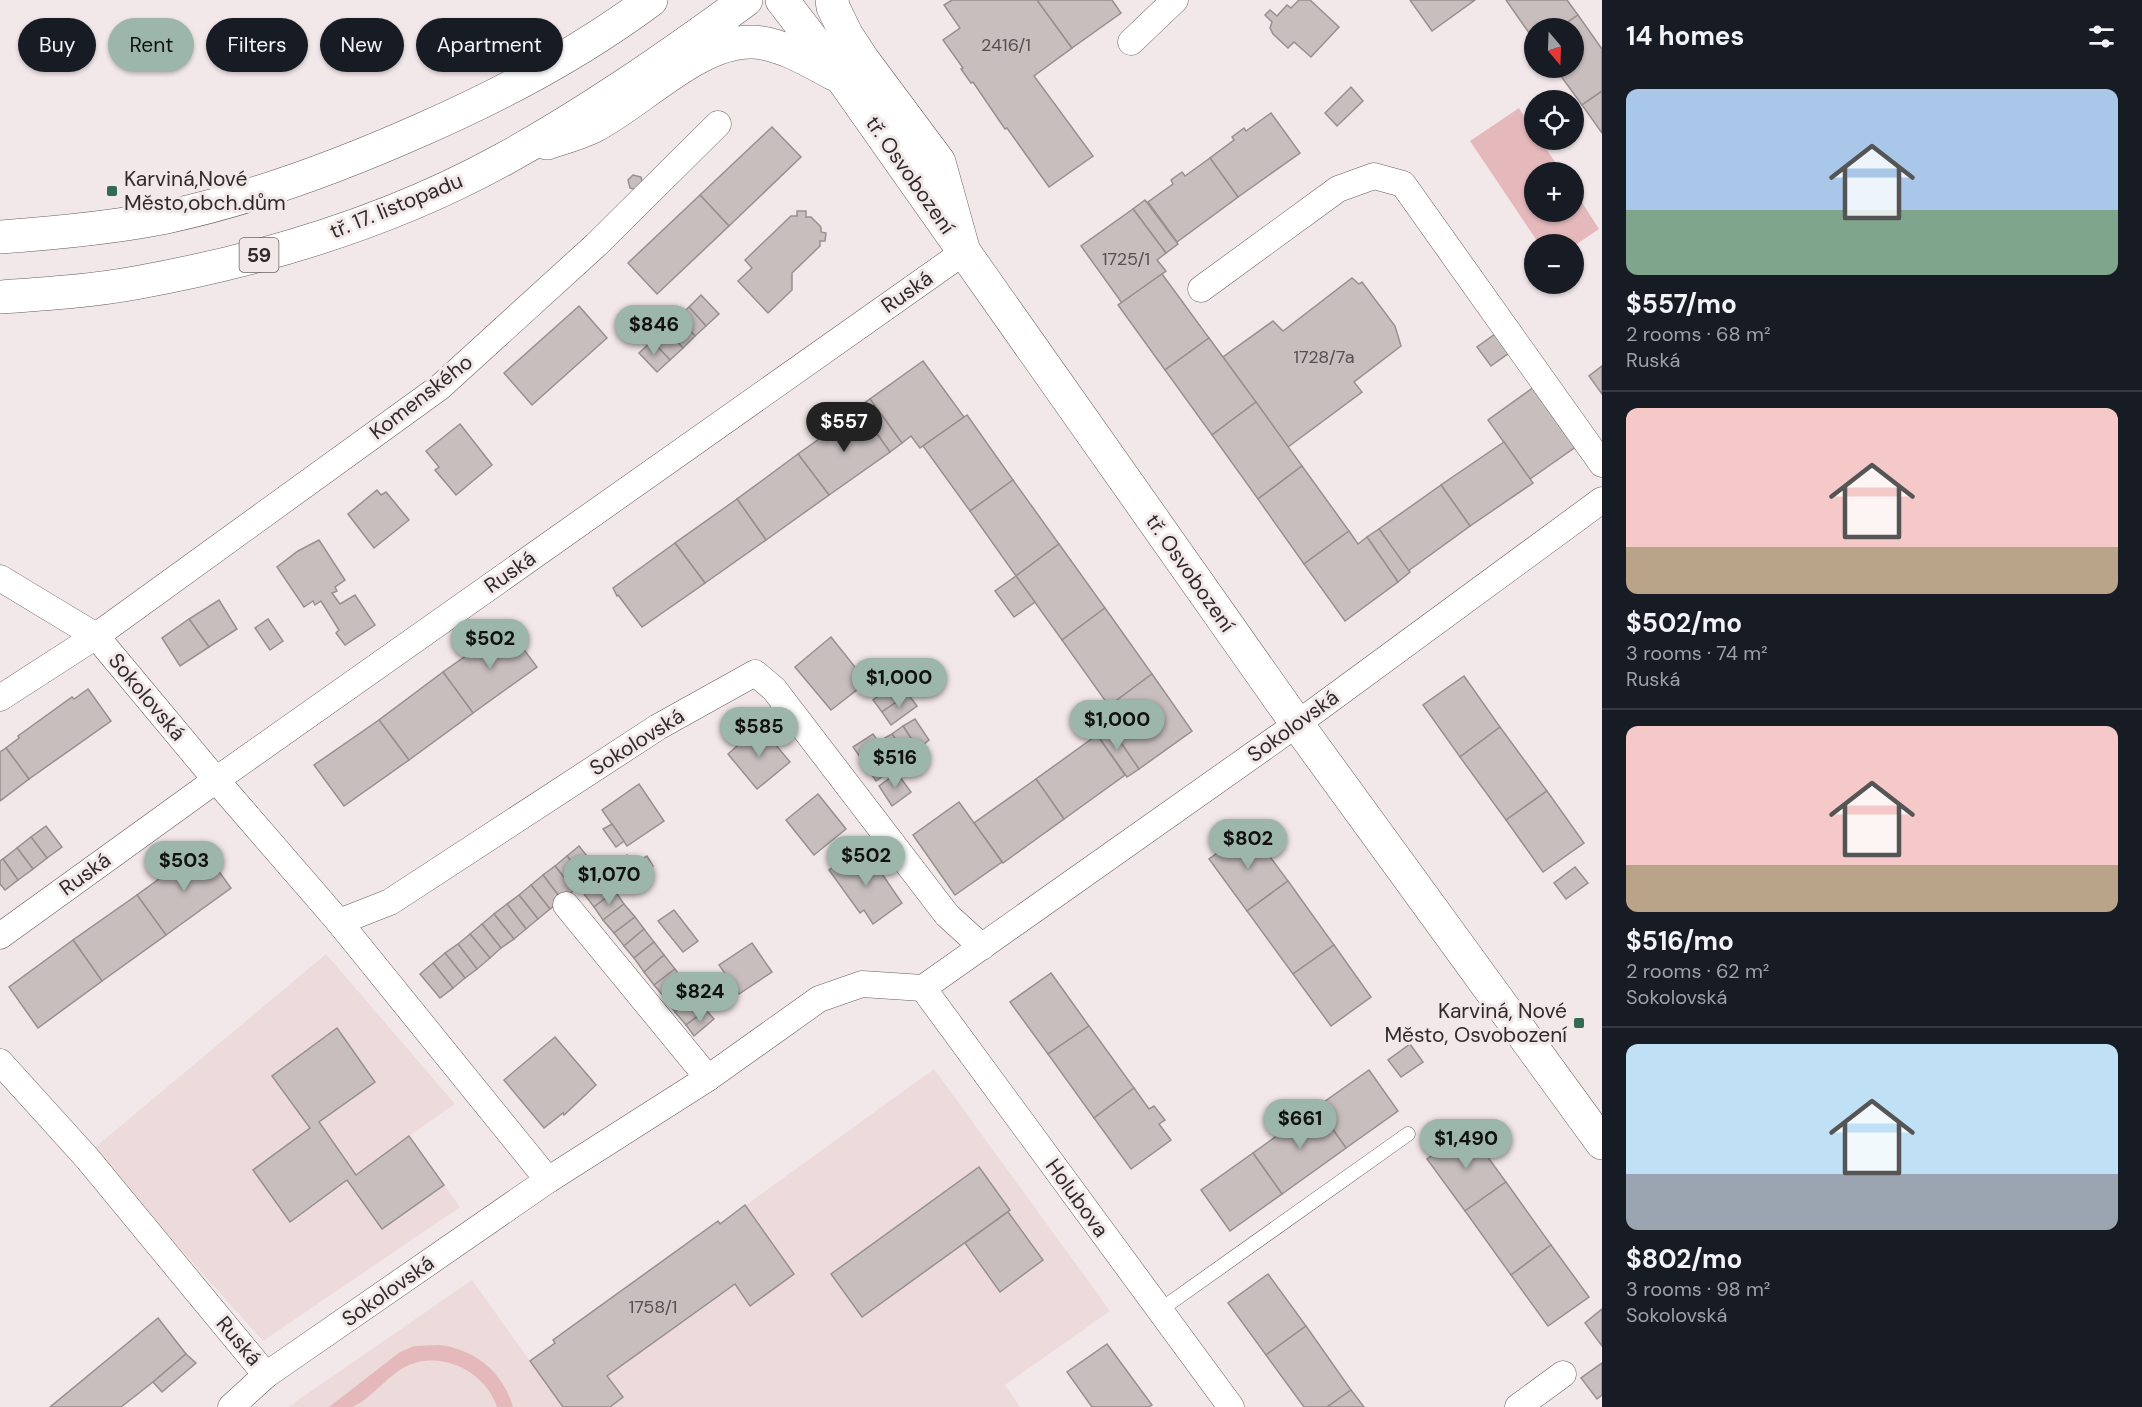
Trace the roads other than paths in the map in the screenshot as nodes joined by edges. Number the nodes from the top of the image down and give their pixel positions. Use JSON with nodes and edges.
{"nodes":[{"id":1,"x":651,"y":0,"type":"edge"},
{"id":2,"x":746,"y":0,"type":"edge"},
{"id":3,"x":782,"y":0,"type":"edge"},
{"id":4,"x":832,"y":0,"type":"edge"},
{"id":5,"x":1175,"y":0,"type":"edge"},
{"id":6,"x":1131,"y":42,"type":"dead end"},
{"id":7,"x":841,"y":77,"type":"junction"},
{"id":8,"x":718,"y":124,"type":"dead end"},
{"id":9,"x":503,"y":159,"type":"junction"},
{"id":10,"x":0,"y":237,"type":"edge"},
{"id":11,"x":964,"y":252,"type":"junction"},
{"id":12,"x":1201,"y":289,"type":"dead end"},
{"id":13,"x":0,"y":297,"type":"edge"},
{"id":14,"x":1602,"y":464,"type":"edge"},
{"id":15,"x":1602,"y":500,"type":"edge"},
{"id":16,"x":0,"y":578,"type":"edge"},
{"id":17,"x":96,"y":636,"type":"junction"},
{"id":18,"x":0,"y":698,"type":"edge"},
{"id":19,"x":1297,"y":724,"type":"junction"},
{"id":20,"x":216,"y":780,"type":"junction"},
{"id":21,"x":566,"y":905,"type":"dead end"},
{"id":22,"x":339,"y":922,"type":"junction"},
{"id":23,"x":0,"y":936,"type":"edge"},
{"id":24,"x":982,"y":946,"type":"junction"},
{"id":25,"x":923,"y":988,"type":"junction"},
{"id":26,"x":0,"y":1062,"type":"edge"},
{"id":27,"x":708,"y":1078,"type":"junction"},
{"id":28,"x":1408,"y":1134,"type":"dead end"},
{"id":29,"x":1602,"y":1143,"type":"edge"},
{"id":30,"x":548,"y":1180,"type":"junction"},
{"id":31,"x":1160,"y":1310,"type":"junction"},
{"id":32,"x":1563,"y":1374,"type":"dead end"},
{"id":33,"x":266,"y":1375,"type":"junction"},
{"id":34,"x":231,"y":1407,"type":"edge"},
{"id":35,"x":1232,"y":1407,"type":"edge"},
{"id":36,"x":1518,"y":1407,"type":"edge"}],
"edges":[{"from":1,"to":10,"type":"main road"},
{"from":2,"to":9,"type":"main road","name":"tř. 17. listopadu","number":"59"},
{"from":3,"to":7,"type":"main road","name":"tř. Osvobození"},
{"from":4,"to":11,"type":"main road"},
{"from":5,"to":6,"type":"street"},
{"from":7,"to":9,"type":"main road"},
{"from":7,"to":11,"type":"main road","name":"tř. Osvobození"},
{"from":8,"to":17,"type":"street","name":"Komenského"},
{"from":9,"to":13,"type":"main road","name":"tř. 17. listopadu","number":"59"},
{"from":11,"to":19,"type":"main road","name":"tř. Osvobození"},
{"from":11,"to":20,"type":"street","name":"Ruská"},
{"from":12,"to":14,"type":"street"},
{"from":15,"to":19,"type":"street","name":"Sokolovská"},
{"from":16,"to":17,"type":"street"},
{"from":17,"to":18,"type":"street","name":"Komenského"},
{"from":17,"to":20,"type":"street","name":"Sokolovská"},
{"from":19,"to":24,"type":"street","name":"Sokolovská"},
{"from":19,"to":29,"type":"main road","name":"tř. Osvobození"},
{"from":20,"to":22,"type":"street","name":"Sokolovská"},
{"from":20,"to":23,"type":"street","name":"Ruská"},
{"from":21,"to":27,"type":"street"},
{"from":22,"to":24,"type":"street","name":"Sokolovská"},
{"from":22,"to":30,"type":"street","name":"Sokolovská"},
{"from":24,"to":25,"type":"street","name":"Sokolovská"},
{"from":25,"to":27,"type":"street","name":"Sokolovská"},
{"from":25,"to":31,"type":"street","name":"Holubova"},
{"from":26,"to":33,"type":"street","name":"Ruská"},
{"from":27,"to":30,"type":"street","name":"Sokolovská"},
{"from":28,"to":31,"type":"lane"},
{"from":30,"to":33,"type":"street","name":"Sokolovská"},
{"from":31,"to":35,"type":"street","name":"Holubova"},
{"from":32,"to":36,"type":"street"},
{"from":33,"to":34,"type":"street","name":"Sokolovská"}]}
